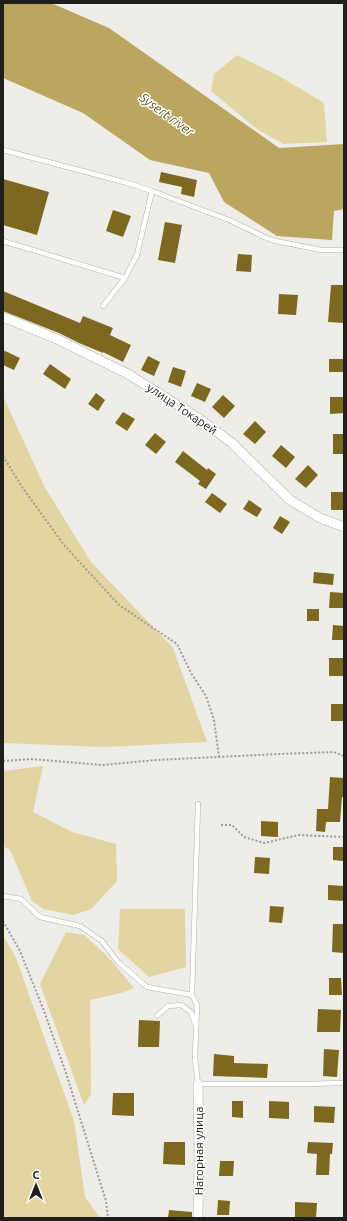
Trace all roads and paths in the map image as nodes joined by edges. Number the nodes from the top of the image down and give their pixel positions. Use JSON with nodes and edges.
{"nodes":[{"id":1,"x":3,"y":150,"type":"edge"},
{"id":2,"x":152,"y":191,"type":"junction"},
{"id":3,"x":3,"y":241,"type":"edge"},
{"id":4,"x":344,"y":250,"type":"edge"},
{"id":5,"x":125,"y":278,"type":"junction"},
{"id":6,"x":103,"y":306,"type":"dead end"},
{"id":7,"x":3,"y":317,"type":"edge"},
{"id":8,"x":3,"y":456,"type":"edge"},
{"id":9,"x":344,"y":527,"type":"edge"},
{"id":10,"x":344,"y":756,"type":"edge"},
{"id":11,"x":219,"y":757,"type":"junction"},
{"id":12,"x":3,"y":761,"type":"edge"},
{"id":13,"x":198,"y":804,"type":"dead end"},
{"id":14,"x":221,"y":824,"type":"dead end"},
{"id":15,"x":344,"y":837,"type":"edge"},
{"id":16,"x":3,"y":896,"type":"edge"},
{"id":17,"x":3,"y":921,"type":"edge"},
{"id":18,"x":192,"y":995,"type":"junction"},
{"id":19,"x":158,"y":1016,"type":"dead end"},
{"id":20,"x":196,"y":1026,"type":"junction"},
{"id":21,"x":344,"y":1083,"type":"edge"},
{"id":22,"x":198,"y":1084,"type":"junction"},
{"id":23,"x":108,"y":1218,"type":"edge"},
{"id":24,"x":198,"y":1218,"type":"edge"}],
"edges":[{"from":1,"to":2,"type":"lane"},
{"from":2,"to":4,"type":"lane"},
{"from":2,"to":5,"type":"lane"},
{"from":3,"to":5,"type":"lane"},
{"from":5,"to":6,"type":"lane"},
{"from":7,"to":9,"type":"street","name":"улица Токарей"},
{"from":8,"to":11,"type":"path"},
{"from":10,"to":11,"type":"path"},
{"from":11,"to":12,"type":"path"},
{"from":13,"to":18,"type":"lane"},
{"from":14,"to":15,"type":"path"},
{"from":16,"to":18,"type":"lane"},
{"from":17,"to":23,"type":"path"},
{"from":18,"to":20,"type":"lane"},
{"from":19,"to":20,"type":"lane"},
{"from":20,"to":22,"type":"lane"},
{"from":21,"to":22,"type":"lane"},
{"from":22,"to":24,"type":"street","name":"Нагорная улица"}]}
